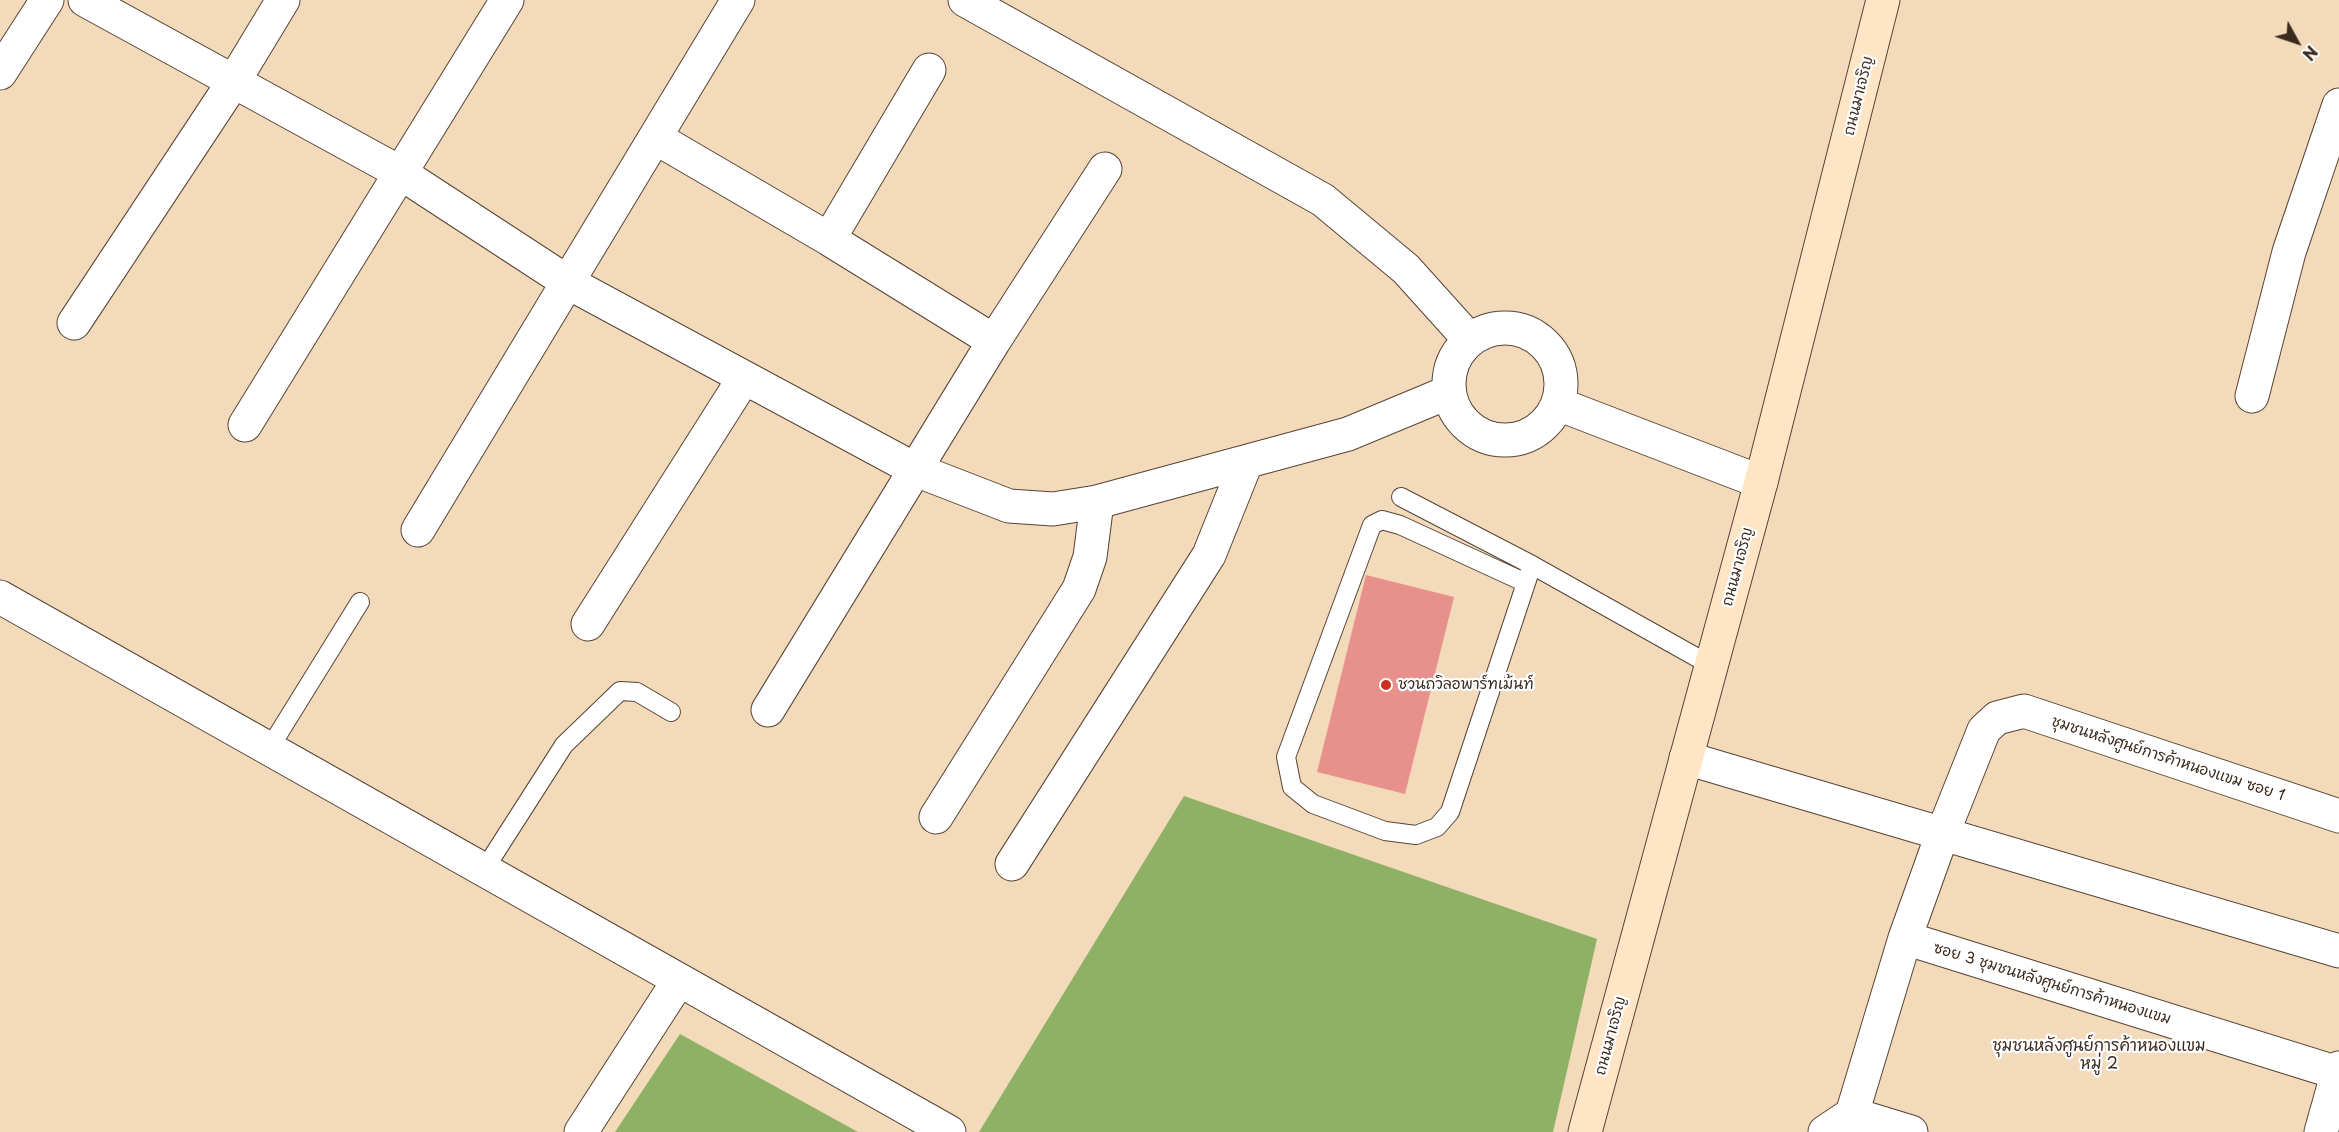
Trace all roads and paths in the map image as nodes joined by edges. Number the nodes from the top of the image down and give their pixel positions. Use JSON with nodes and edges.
{"nodes":[{"id":1,"x":47,"y":0,"type":"edge"},
{"id":2,"x":85,"y":0,"type":"edge"},
{"id":3,"x":283,"y":0,"type":"edge"},
{"id":4,"x":507,"y":0,"type":"edge"},
{"id":5,"x":738,"y":0,"type":"edge"},
{"id":6,"x":965,"y":0,"type":"edge"},
{"id":7,"x":1883,"y":0,"type":"edge"},
{"id":8,"x":929,"y":70,"type":"dead end"},
{"id":9,"x":0,"y":73,"type":"edge"},
{"id":10,"x":234,"y":81,"type":"junction"},
{"id":11,"x":2339,"y":105,"type":"edge"},
{"id":12,"x":656,"y":138,"type":"junction"},
{"id":13,"x":1105,"y":169,"type":"dead end"},
{"id":14,"x":399,"y":172,"type":"junction"},
{"id":15,"x":829,"y":239,"type":"junction"},
{"id":16,"x":569,"y":283,"type":"junction"},
{"id":17,"x":74,"y":323,"type":"dead end"},
{"id":18,"x":1469,"y":339,"type":"junction"},
{"id":19,"x":994,"y":340,"type":"junction"},
{"id":20,"x":744,"y":378,"type":"junction"},
{"id":21,"x":1449,"y":392,"type":"junction"},
{"id":22,"x":2252,"y":396,"type":"dead end"},
{"id":23,"x":1558,"y":404,"type":"junction"},
{"id":24,"x":245,"y":425,"type":"dead end"},
{"id":25,"x":1246,"y":463,"type":"junction"},
{"id":26,"x":916,"y":470,"type":"junction"},
{"id":27,"x":1761,"y":482,"type":"junction"},
{"id":28,"x":1401,"y":496,"type":"dead end"},
{"id":29,"x":1097,"y":502,"type":"junction"},
{"id":30,"x":418,"y":530,"type":"dead end"},
{"id":31,"x":1532,"y":565,"type":"junction"},
{"id":32,"x":1526,"y":583,"type":"junction"},
{"id":33,"x":0,"y":597,"type":"edge"},
{"id":34,"x":360,"y":602,"type":"dead end"},
{"id":35,"x":588,"y":624,"type":"dead end"},
{"id":36,"x":1712,"y":666,"type":"junction"},
{"id":37,"x":768,"y":710,"type":"dead end"},
{"id":38,"x":671,"y":712,"type":"dead end"},
{"id":39,"x":269,"y":749,"type":"junction"},
{"id":40,"x":1686,"y":758,"type":"junction"},
{"id":41,"x":2339,"y":816,"type":"edge"},
{"id":42,"x":936,"y":817,"type":"dead end"},
{"id":43,"x":1942,"y":835,"type":"junction"},
{"id":44,"x":1012,"y":864,"type":"dead end"},
{"id":45,"x":484,"y":870,"type":"junction"},
{"id":46,"x":1905,"y":938,"type":"junction"},
{"id":47,"x":2339,"y":951,"type":"edge"},
{"id":48,"x":679,"y":980,"type":"junction"},
{"id":49,"x":2338,"y":1071,"type":"edge"},
{"id":50,"x":1852,"y":1114,"type":"junction"},
{"id":51,"x":581,"y":1132,"type":"edge"},
{"id":52,"x":949,"y":1132,"type":"edge"},
{"id":53,"x":1585,"y":1132,"type":"edge"},
{"id":54,"x":1825,"y":1132,"type":"edge"},
{"id":55,"x":1911,"y":1132,"type":"edge"},
{"id":56,"x":2321,"y":1132,"type":"edge"}],
"edges":[{"from":1,"to":9,"type":"street"},
{"from":2,"to":10,"type":"street"},
{"from":3,"to":10,"type":"street"},
{"from":4,"to":14,"type":"street"},
{"from":5,"to":12,"type":"street"},
{"from":6,"to":18,"type":"street"},
{"from":7,"to":27,"type":"main road","name":"ถนนมาเจริญ"},
{"from":8,"to":15,"type":"street"},
{"from":10,"to":14,"type":"street"},
{"from":10,"to":17,"type":"street"},
{"from":11,"to":22,"type":"street"},
{"from":12,"to":15,"type":"street"},
{"from":12,"to":16,"type":"street"},
{"from":13,"to":19,"type":"street"},
{"from":14,"to":16,"type":"street"},
{"from":14,"to":24,"type":"street"},
{"from":15,"to":19,"type":"street"},
{"from":16,"to":20,"type":"street"},
{"from":16,"to":30,"type":"street"},
{"from":18,"to":21,"type":"street"},
{"from":18,"to":23,"type":"street"},
{"from":19,"to":26,"type":"street"},
{"from":20,"to":26,"type":"street"},
{"from":20,"to":35,"type":"street"},
{"from":21,"to":23,"type":"street"},
{"from":21,"to":25,"type":"street"},
{"from":23,"to":27,"type":"street"},
{"from":25,"to":29,"type":"street"},
{"from":25,"to":44,"type":"street"},
{"from":26,"to":29,"type":"street"},
{"from":26,"to":37,"type":"street"},
{"from":27,"to":36,"type":"main road","name":"ถนนมาเจริญ"},
{"from":28,"to":31,"type":"lane"},
{"from":29,"to":42,"type":"street"},
{"from":31,"to":32,"type":"lane"},
{"from":31,"to":36,"type":"lane"},
{"from":32,"to":32,"type":"lane"},
{"from":33,"to":39,"type":"street"},
{"from":34,"to":39,"type":"lane"},
{"from":36,"to":40,"type":"main road","name":"ถนนมาเจริญ"},
{"from":38,"to":45,"type":"lane"},
{"from":39,"to":45,"type":"street"},
{"from":40,"to":43,"type":"street"},
{"from":40,"to":53,"type":"main road","name":"ถนนมาเจริญ"},
{"from":41,"to":43,"type":"street","name":"ชุมชนหลังศูนย์การค้าหนองแขม ซอย 1"},
{"from":43,"to":46,"type":"street"},
{"from":43,"to":47,"type":"street"},
{"from":45,"to":48,"type":"street"},
{"from":46,"to":49,"type":"street","name":"ซอย 3 ชุมชนหลังศูนย์การค้าหนองแขม"},
{"from":46,"to":50,"type":"street"},
{"from":48,"to":51,"type":"street"},
{"from":48,"to":52,"type":"street"},
{"from":49,"to":56,"type":"street"},
{"from":50,"to":54,"type":"street"},
{"from":50,"to":55,"type":"street"}]}
